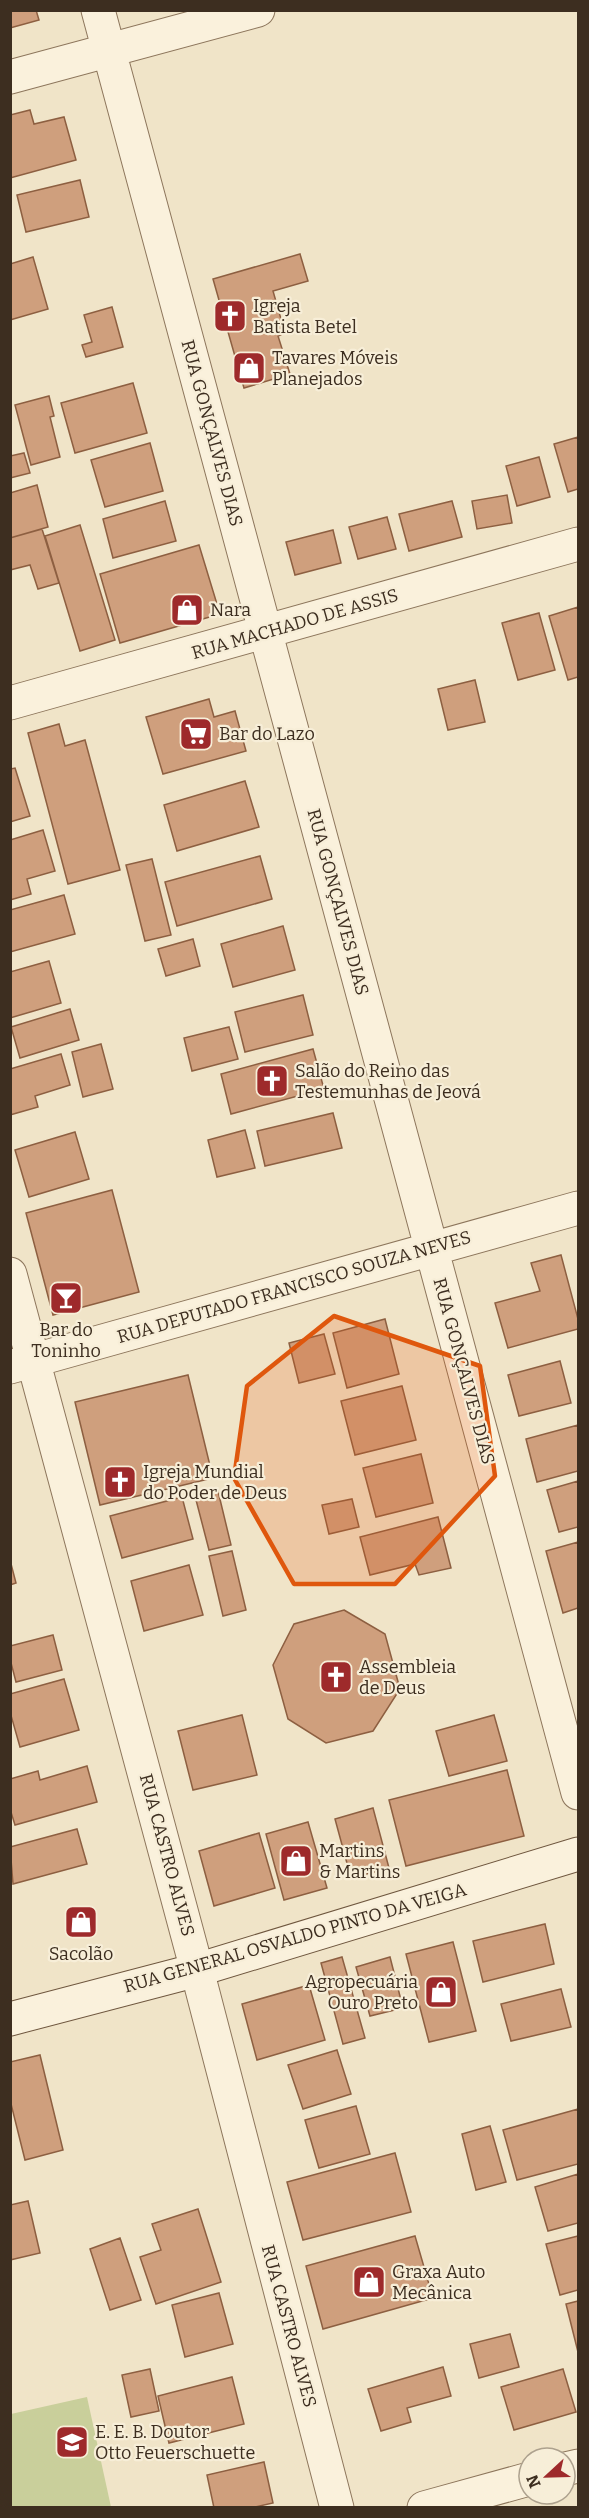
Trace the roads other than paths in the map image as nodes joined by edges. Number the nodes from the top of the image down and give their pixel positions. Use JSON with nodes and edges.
{"nodes":[{"id":1,"x":98,"y":10,"type":"edge"},
{"id":2,"x":258,"y":10,"type":"edge"},
{"id":3,"x":109,"y":50,"type":"junction"},
{"id":4,"x":10,"y":76,"type":"edge"},
{"id":5,"x":579,"y":544,"type":"edge"},
{"id":6,"x":265,"y":632,"type":"junction"},
{"id":7,"x":10,"y":703,"type":"edge"},
{"id":8,"x":579,"y":1208,"type":"edge"},
{"id":9,"x":431,"y":1248,"type":"junction"},
{"id":10,"x":10,"y":1274,"type":"edge"},
{"id":11,"x":22,"y":1364,"type":"edge"},
{"id":12,"x":579,"y":1793,"type":"edge"},
{"id":13,"x":579,"y":1854,"type":"edge"},
{"id":14,"x":197,"y":1970,"type":"junction"},
{"id":15,"x":10,"y":2019,"type":"edge"},
{"id":16,"x":517,"y":2482,"type":"edge"},
{"id":17,"x":336,"y":2508,"type":"edge"},
{"id":18,"x":424,"y":2508,"type":"edge"}],
"edges":[{"from":1,"to":3,"type":"street","name":"RUA GONÇALVES DIAS"},
{"from":2,"to":3,"type":"street"},
{"from":3,"to":4,"type":"street"},
{"from":3,"to":6,"type":"street","name":"RUA GONÇALVES DIAS"},
{"from":5,"to":6,"type":"street","name":"RUA MACHADO DE ASSIS"},
{"from":6,"to":7,"type":"street","name":"RUA MACHADO DE ASSIS"},
{"from":6,"to":9,"type":"street","name":"RUA GONÇALVES DIAS"},
{"from":8,"to":9,"type":"street","name":"RUA DEPUTADO FRANCISCO SOUZA NEVES"},
{"from":9,"to":11,"type":"street","name":"RUA DEPUTADO FRANCISCO SOUZA NEVES"},
{"from":9,"to":12,"type":"street","name":"RUA GONÇALVES DIAS"},
{"from":10,"to":11,"type":"street","name":"RUA CASTRO ALVES"},
{"from":11,"to":14,"type":"street","name":"RUA CASTRO ALVES"},
{"from":13,"to":14,"type":"street","name":"RUA GENERAL OSVALDO PINTO DA VEIGA"},
{"from":14,"to":15,"type":"street","name":"RUA GENERAL OSVALDO PINTO DA VEIGA"},
{"from":14,"to":17,"type":"street","name":"RUA CASTRO ALVES"},
{"from":16,"to":18,"type":"street"}]}
